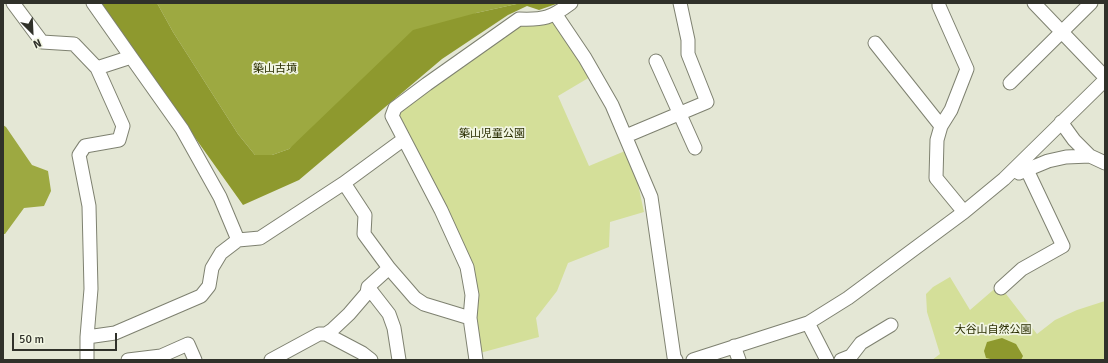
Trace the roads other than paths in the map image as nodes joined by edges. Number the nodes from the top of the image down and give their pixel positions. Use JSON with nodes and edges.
{"nodes":[{"id":1,"x":13,"y":3,"type":"edge"},
{"id":2,"x":93,"y":3,"type":"edge"},
{"id":3,"x":571,"y":3,"type":"edge"},
{"id":4,"x":680,"y":3,"type":"edge"},
{"id":5,"x":939,"y":3,"type":"edge"},
{"id":6,"x":1034,"y":3,"type":"edge"},
{"id":7,"x":1091,"y":3,"type":"edge"},
{"id":8,"x":556,"y":15,"type":"junction"},
{"id":9,"x":1062,"y":31,"type":"junction"},
{"id":10,"x":875,"y":43,"type":"dead end"},
{"id":11,"x":131,"y":57,"type":"junction"},
{"id":12,"x":656,"y":61,"type":"dead end"},
{"id":13,"x":97,"y":68,"type":"junction"},
{"id":14,"x":1105,"y":77,"type":"edge"},
{"id":15,"x":1105,"y":80,"type":"edge"},
{"id":16,"x":1010,"y":83,"type":"dead end"},
{"id":17,"x":678,"y":113,"type":"junction"},
{"id":18,"x":1061,"y":122,"type":"junction"},
{"id":19,"x":941,"y":126,"type":"junction"},
{"id":20,"x":626,"y":136,"type":"junction"},
{"id":21,"x":404,"y":139,"type":"junction"},
{"id":22,"x":695,"y":148,"type":"dead end"},
{"id":23,"x":1090,"y":156,"type":"junction"},
{"id":24,"x":1105,"y":163,"type":"edge"},
{"id":25,"x":1027,"y":170,"type":"junction"},
{"id":26,"x":1004,"y":179,"type":"junction"},
{"id":27,"x":344,"y":183,"type":"junction"},
{"id":28,"x":964,"y":212,"type":"junction"},
{"id":29,"x":238,"y":240,"type":"junction"},
{"id":30,"x":388,"y":268,"type":"junction"},
{"id":31,"x":368,"y":286,"type":"junction"},
{"id":32,"x":1001,"y":288,"type":"dead end"},
{"id":33,"x":470,"y":318,"type":"junction"},
{"id":34,"x":808,"y":323,"type":"junction"},
{"id":35,"x":891,"y":325,"type":"dead end"},
{"id":36,"x":326,"y":334,"type":"junction"},
{"id":37,"x":86,"y":337,"type":"junction"},
{"id":38,"x":734,"y":346,"type":"junction"},
{"id":39,"x":87,"y":360,"type":"edge"},
{"id":40,"x":128,"y":360,"type":"edge"},
{"id":41,"x":195,"y":360,"type":"edge"},
{"id":42,"x":271,"y":360,"type":"edge"},
{"id":43,"x":371,"y":360,"type":"edge"},
{"id":44,"x":400,"y":360,"type":"edge"},
{"id":45,"x":476,"y":360,"type":"edge"},
{"id":46,"x":676,"y":360,"type":"edge"},
{"id":47,"x":693,"y":360,"type":"edge"},
{"id":48,"x":739,"y":360,"type":"edge"},
{"id":49,"x":827,"y":360,"type":"edge"},
{"id":50,"x":841,"y":360,"type":"edge"}],
"edges":[{"from":1,"to":13,"type":"street"},
{"from":2,"to":11,"type":"street"},
{"from":3,"to":8,"type":"street"},
{"from":4,"to":17,"type":"street"},
{"from":5,"to":19,"type":"street"},
{"from":6,"to":9,"type":"street"},
{"from":7,"to":9,"type":"street"},
{"from":8,"to":20,"type":"street"},
{"from":8,"to":21,"type":"street"},
{"from":9,"to":14,"type":"street"},
{"from":9,"to":16,"type":"street"},
{"from":10,"to":19,"type":"street"},
{"from":11,"to":13,"type":"street"},
{"from":11,"to":29,"type":"street"},
{"from":12,"to":17,"type":"street"},
{"from":13,"to":37,"type":"street"},
{"from":15,"to":18,"type":"street"},
{"from":17,"to":20,"type":"street"},
{"from":17,"to":22,"type":"street"},
{"from":18,"to":23,"type":"street"},
{"from":18,"to":26,"type":"street"},
{"from":19,"to":28,"type":"street"},
{"from":20,"to":46,"type":"street"},
{"from":21,"to":27,"type":"street"},
{"from":21,"to":33,"type":"street"},
{"from":23,"to":24,"type":"street"},
{"from":23,"to":25,"type":"street"},
{"from":25,"to":26,"type":"street"},
{"from":25,"to":32,"type":"street"},
{"from":26,"to":28,"type":"street"},
{"from":27,"to":29,"type":"street"},
{"from":27,"to":30,"type":"street"},
{"from":28,"to":34,"type":"street"},
{"from":29,"to":37,"type":"street"},
{"from":30,"to":31,"type":"street"},
{"from":30,"to":33,"type":"street"},
{"from":31,"to":36,"type":"street"},
{"from":31,"to":44,"type":"street"},
{"from":33,"to":45,"type":"street"},
{"from":34,"to":38,"type":"street"},
{"from":34,"to":49,"type":"street"},
{"from":35,"to":50,"type":"street"},
{"from":36,"to":42,"type":"street"},
{"from":36,"to":43,"type":"street"},
{"from":37,"to":39,"type":"street"},
{"from":38,"to":47,"type":"street"},
{"from":38,"to":48,"type":"street"},
{"from":40,"to":41,"type":"street"}]}
